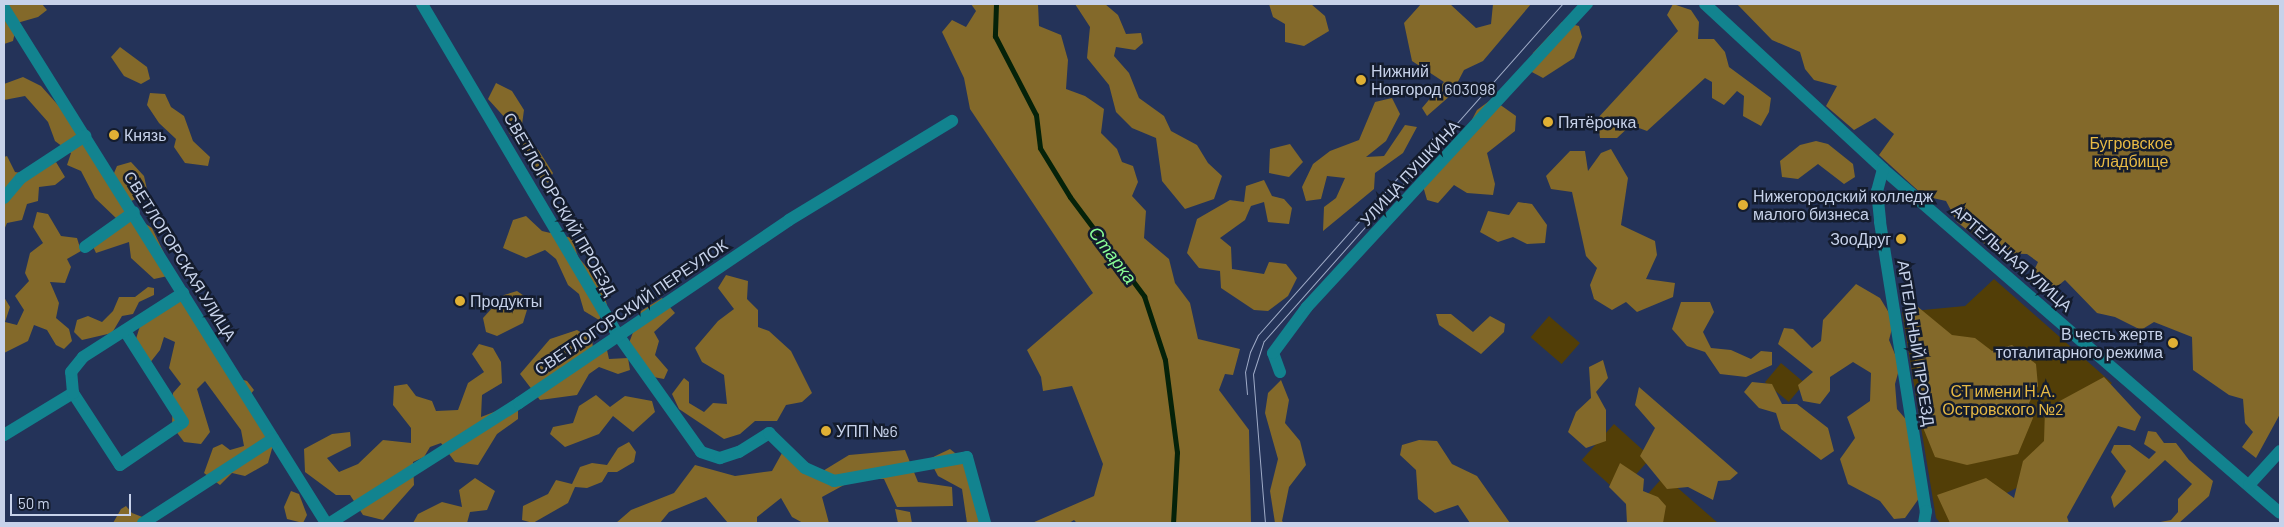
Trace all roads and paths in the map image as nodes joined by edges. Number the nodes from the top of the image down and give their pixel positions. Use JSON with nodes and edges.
{"nodes":[{"id":1,"x":422,"y":4,"type":"edge"},
{"id":2,"x":1587,"y":4,"type":"edge"},
{"id":3,"x":1705,"y":4,"type":"edge"},
{"id":4,"x":4,"y":8,"type":"edge"},
{"id":5,"x":952,"y":120,"type":"dead end"},
{"id":6,"x":85,"y":136,"type":"junction"},
{"id":7,"x":1883,"y":168,"type":"junction"},
{"id":8,"x":4,"y":198,"type":"edge"},
{"id":9,"x":134,"y":212,"type":"junction"},
{"id":10,"x":85,"y":247,"type":"dead end"},
{"id":11,"x":183,"y":293,"type":"junction"},
{"id":12,"x":125,"y":331,"type":"junction"},
{"id":13,"x":618,"y":335,"type":"junction"},
{"id":14,"x":1280,"y":372,"type":"dead end"},
{"id":15,"x":73,"y":393,"type":"junction"},
{"id":16,"x":4,"y":436,"type":"edge"},
{"id":17,"x":273,"y":439,"type":"junction"},
{"id":18,"x":2280,"y":451,"type":"edge"},
{"id":19,"x":2249,"y":485,"type":"junction"},
{"id":20,"x":2280,"y":513,"type":"edge"},
{"id":21,"x":143,"y":523,"type":"edge"},
{"id":22,"x":326,"y":523,"type":"edge"},
{"id":23,"x":330,"y":523,"type":"edge"},
{"id":24,"x":985,"y":523,"type":"edge"},
{"id":25,"x":1924,"y":523,"type":"edge"}],
"edges":[{"from":1,"to":13,"type":"street","name":"СВЕТЛОГОРСКИЙ ПРОЕЗД"},
{"from":2,"to":14,"type":"street","name":"УЛИЦА ПУШКИНА"},
{"from":3,"to":7,"type":"street","name":"АРТЕЛЬНАЯ УЛИЦА"},
{"from":4,"to":6,"type":"street","name":"СВЕТЛОГОРСКАЯ УЛИЦА"},
{"from":5,"to":13,"type":"street","name":"СВЕТЛОГОРСКИЙ ПЕРЕУЛОК"},
{"from":6,"to":8,"type":"street"},
{"from":6,"to":9,"type":"street","name":"СВЕТЛОГОРСКАЯ УЛИЦА"},
{"from":7,"to":19,"type":"street","name":"АРТЕЛЬНАЯ УЛИЦА"},
{"from":7,"to":25,"type":"street","name":"АРТЕЛЬНЫЙ ПРОЕЗД"},
{"from":9,"to":10,"type":"street"},
{"from":9,"to":11,"type":"street","name":"СВЕТЛОГОРСКАЯ УЛИЦА"},
{"from":11,"to":12,"type":"street"},
{"from":11,"to":17,"type":"street","name":"СВЕТЛОГОРСКАЯ УЛИЦА"},
{"from":12,"to":15,"type":"street"},
{"from":12,"to":15,"type":"street"},
{"from":13,"to":23,"type":"street","name":"СВЕТЛОГОРСКИЙ ПЕРЕУЛОК"},
{"from":13,"to":24,"type":"street","name":"СВЕТЛОГОРСКИЙ ПРОЕЗД"},
{"from":15,"to":16,"type":"street"},
{"from":17,"to":21,"type":"street"},
{"from":17,"to":22,"type":"street","name":"СВЕТЛОГОРСКАЯ УЛИЦА"},
{"from":18,"to":19,"type":"street"},
{"from":19,"to":20,"type":"street","name":"АРТЕЛЬНАЯ УЛИЦА"}]}
